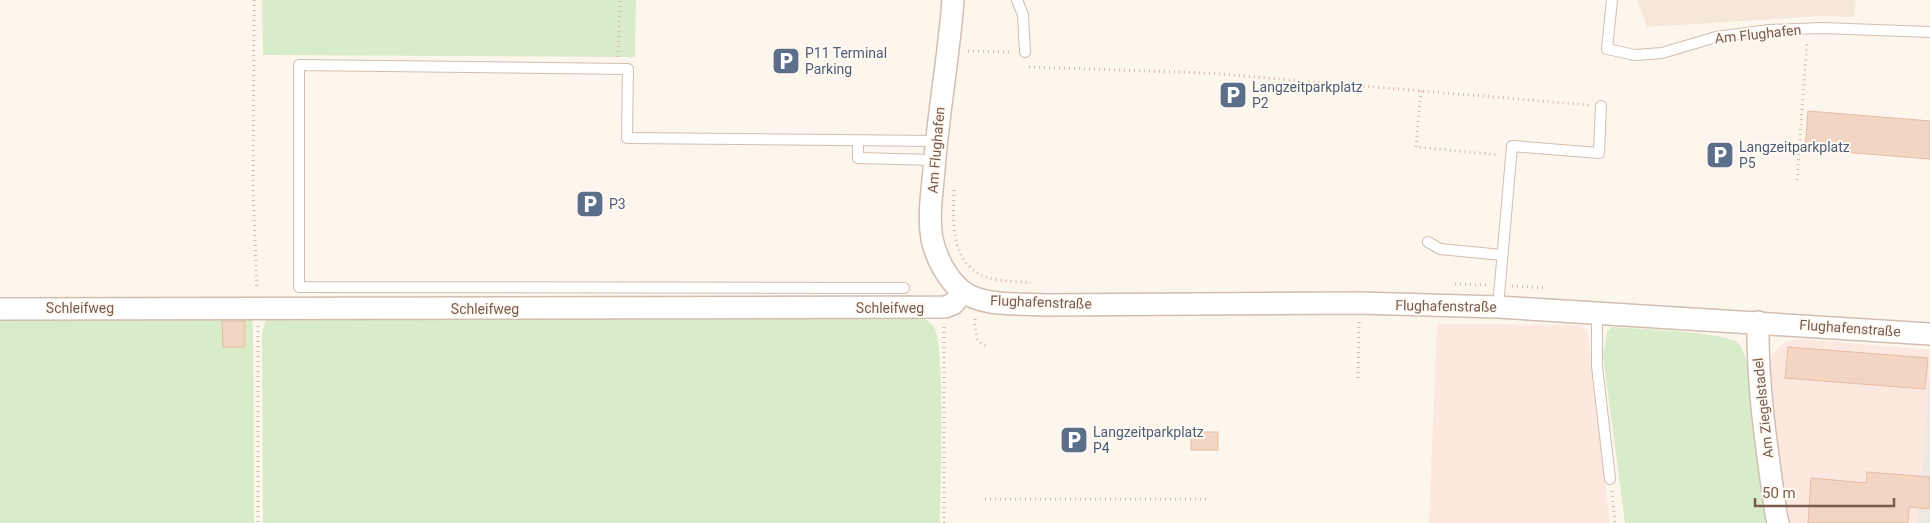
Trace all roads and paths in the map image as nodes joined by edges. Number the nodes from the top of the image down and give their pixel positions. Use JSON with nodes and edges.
{"nodes":[{"id":1,"x":254,"y":0,"type":"edge"},
{"id":2,"x":620,"y":0,"type":"edge"},
{"id":3,"x":953,"y":0,"type":"edge"},
{"id":4,"x":1017,"y":0,"type":"edge"},
{"id":5,"x":1612,"y":0,"type":"edge"},
{"id":6,"x":1808,"y":28,"type":"junction"},
{"id":7,"x":1930,"y":32,"type":"edge"},
{"id":8,"x":948,"y":50,"type":"junction"},
{"id":9,"x":1025,"y":52,"type":"joint"},
{"id":10,"x":1024,"y":66,"type":"dead end"},
{"id":11,"x":618,"y":68,"type":"junction"},
{"id":12,"x":1421,"y":91,"type":"junction"},
{"id":13,"x":1601,"y":106,"type":"joint"},
{"id":14,"x":1800,"y":129,"type":"junction"},
{"id":15,"x":1806,"y":130,"type":"dead end"},
{"id":16,"x":858,"y":141,"type":"junction"},
{"id":17,"x":935,"y":151,"type":"junction"},
{"id":18,"x":1511,"y":156,"type":"junction"},
{"id":19,"x":954,"y":180,"type":"dead end"},
{"id":20,"x":1797,"y":180,"type":"dead end"},
{"id":21,"x":1428,"y":242,"type":"dead end"},
{"id":22,"x":1502,"y":255,"type":"junction"},
{"id":23,"x":1040,"y":284,"type":"dead end"},
{"id":24,"x":904,"y":288,"type":"dead end"},
{"id":25,"x":963,"y":292,"type":"junction"},
{"id":26,"x":1498,"y":307,"type":"junction"},
{"id":27,"x":258,"y":308,"type":"junction"},
{"id":28,"x":945,"y":308,"type":"junction"},
{"id":29,"x":0,"y":309,"type":"edge"},
{"id":30,"x":1597,"y":313,"type":"junction"},
{"id":31,"x":1359,"y":322,"type":"dead end"},
{"id":32,"x":1758,"y":322,"type":"junction"},
{"id":33,"x":975,"y":328,"type":"dead end"},
{"id":34,"x":1930,"y":334,"type":"edge"},
{"id":35,"x":988,"y":347,"type":"dead end"},
{"id":36,"x":1358,"y":378,"type":"dead end"},
{"id":37,"x":1610,"y":480,"type":"joint"},
{"id":38,"x":985,"y":499,"type":"dead end"},
{"id":39,"x":1206,"y":499,"type":"dead end"},
{"id":40,"x":258,"y":523,"type":"edge"},
{"id":41,"x":944,"y":523,"type":"edge"},
{"id":42,"x":1615,"y":523,"type":"edge"},
{"id":43,"x":1778,"y":523,"type":"edge"}],
"edges":[{"from":1,"to":27,"type":"path"},
{"from":2,"to":11,"type":"path"},
{"from":3,"to":8,"type":"street","name":"Am Flughafen"},
{"from":4,"to":9,"type":"lane"},
{"from":5,"to":6,"type":"lane","name":"Am Flughafen"},
{"from":6,"to":7,"type":"lane","name":"Am Flughafen"},
{"from":6,"to":14,"type":"path"},
{"from":8,"to":9,"type":"path"},
{"from":8,"to":17,"type":"street","name":"Am Flughafen"},
{"from":10,"to":12,"type":"path"},
{"from":11,"to":16,"type":"lane"},
{"from":11,"to":24,"type":"lane"},
{"from":12,"to":13,"type":"path"},
{"from":12,"to":18,"type":"path"},
{"from":13,"to":18,"type":"lane"},
{"from":14,"to":15,"type":"path"},
{"from":14,"to":20,"type":"path"},
{"from":16,"to":17,"type":"lane"},
{"from":16,"to":17,"type":"lane"},
{"from":17,"to":25,"type":"street","name":"Am Flughafen"},
{"from":18,"to":22,"type":"lane"},
{"from":19,"to":23,"type":"path"},
{"from":21,"to":22,"type":"lane"},
{"from":22,"to":26,"type":"lane"},
{"from":25,"to":26,"type":"street","name":"Flughafenstraße"},
{"from":25,"to":28,"type":"street","name":"Schleifweg"},
{"from":26,"to":30,"type":"street","name":"Flughafenstraße"},
{"from":27,"to":28,"type":"street","name":"Schleifweg"},
{"from":27,"to":29,"type":"street","name":"Schleifweg"},
{"from":27,"to":40,"type":"path"},
{"from":28,"to":41,"type":"path"},
{"from":30,"to":32,"type":"street","name":"Flughafenstraße"},
{"from":30,"to":37,"type":"lane"},
{"from":31,"to":36,"type":"path"},
{"from":32,"to":34,"type":"street","name":"Flughafenstraße"},
{"from":32,"to":43,"type":"street","name":"Am Ziegelstadel"},
{"from":33,"to":35,"type":"path"},
{"from":37,"to":42,"type":"path"},
{"from":38,"to":39,"type":"path"}]}
